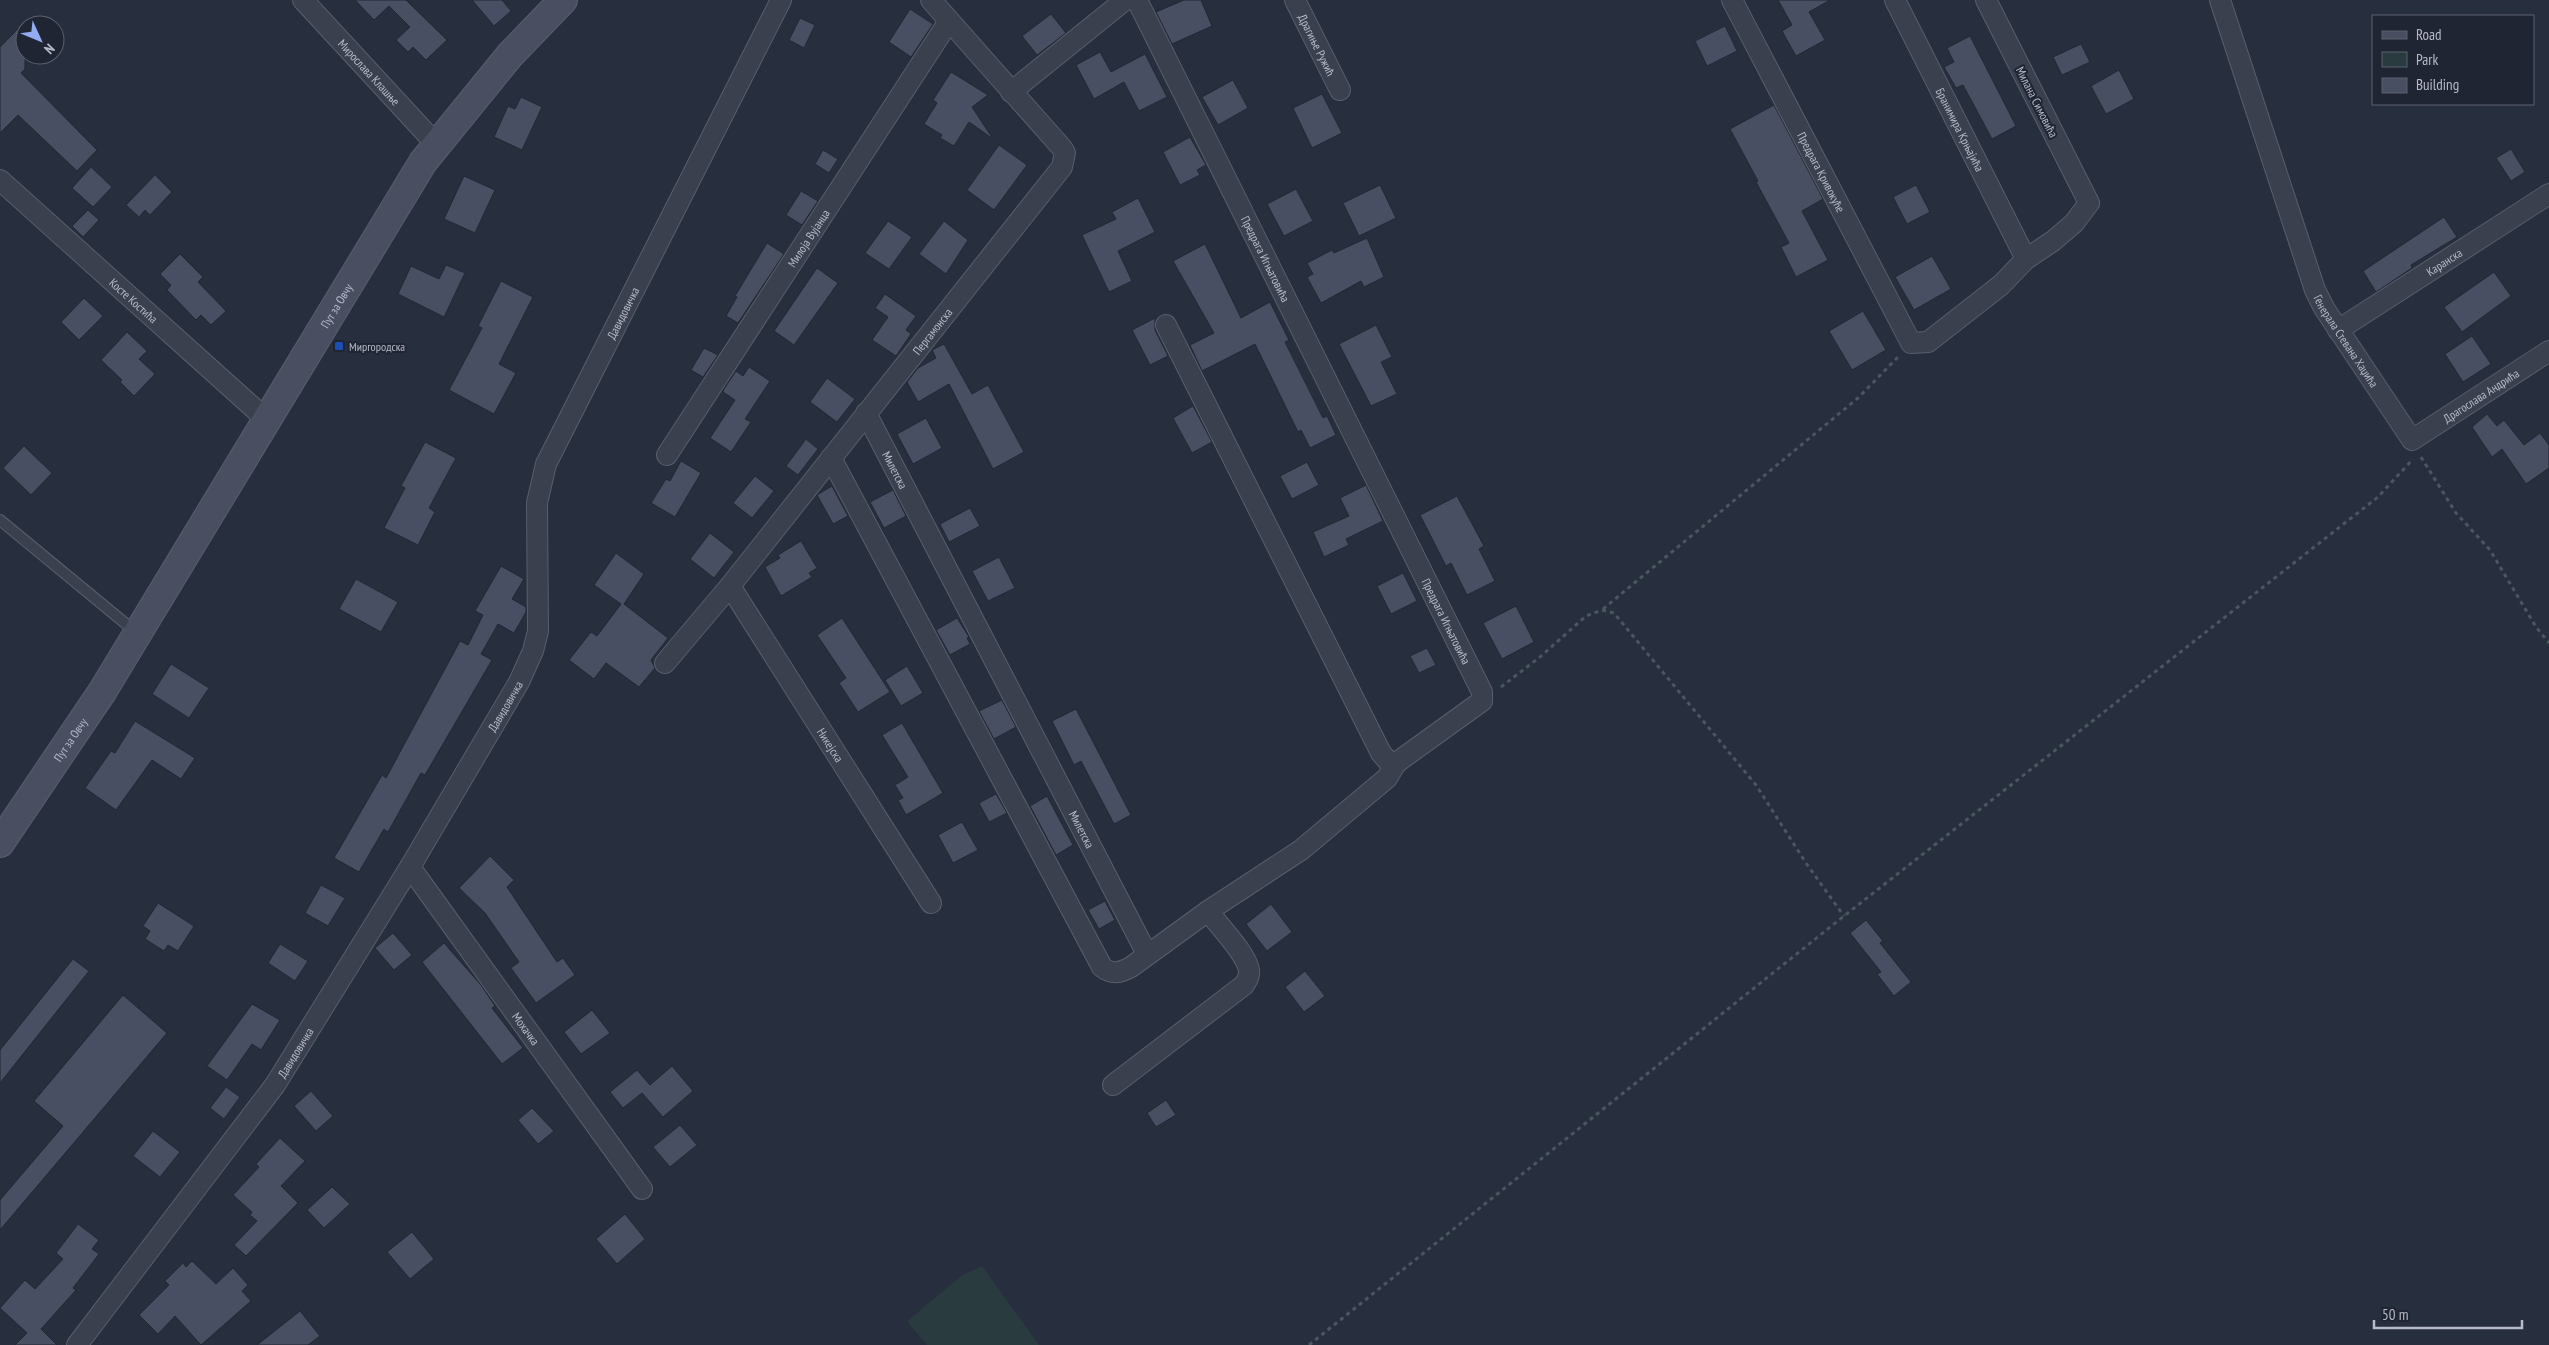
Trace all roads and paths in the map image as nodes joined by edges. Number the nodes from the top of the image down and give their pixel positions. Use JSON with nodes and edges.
{"nodes":[{"id":1,"x":303,"y":0,"type":"edge"},
{"id":2,"x":563,"y":0,"type":"edge"},
{"id":3,"x":781,"y":0,"type":"edge"},
{"id":4,"x":931,"y":0,"type":"edge"},
{"id":5,"x":1125,"y":0,"type":"edge"},
{"id":6,"x":1136,"y":0,"type":"edge"},
{"id":7,"x":1295,"y":0,"type":"edge"},
{"id":8,"x":1732,"y":0,"type":"edge"},
{"id":9,"x":1894,"y":0,"type":"edge"},
{"id":10,"x":1986,"y":0,"type":"edge"},
{"id":11,"x":2220,"y":0,"type":"edge"},
{"id":12,"x":950,"y":21,"type":"junction"},
{"id":13,"x":1340,"y":90,"type":"dead end"},
{"id":14,"x":1011,"y":92,"type":"junction"},
{"id":15,"x":436,"y":144,"type":"junction"},
{"id":16,"x":0,"y":180,"type":"edge"},
{"id":17,"x":2549,"y":194,"type":"edge"},
{"id":18,"x":2026,"y":259,"type":"junction"},
{"id":19,"x":1166,"y":325,"type":"dead end"},
{"id":20,"x":2338,"y":330,"type":"junction"},
{"id":21,"x":1911,"y":343,"type":"junction"},
{"id":22,"x":2549,"y":351,"type":"edge"},
{"id":23,"x":866,"y":413,"type":"junction"},
{"id":24,"x":267,"y":420,"type":"junction"},
{"id":25,"x":2415,"y":446,"type":"junction"},
{"id":26,"x":667,"y":455,"type":"dead end"},
{"id":27,"x":831,"y":458,"type":"junction"},
{"id":28,"x":0,"y":520,"type":"edge"},
{"id":29,"x":730,"y":586,"type":"junction"},
{"id":30,"x":1602,"y":610,"type":"junction"},
{"id":31,"x":138,"y":634,"type":"junction"},
{"id":32,"x":2549,"y":643,"type":"edge"},
{"id":33,"x":665,"y":663,"type":"dead end"},
{"id":34,"x":1482,"y":701,"type":"junction"},
{"id":35,"x":1396,"y":763,"type":"junction"},
{"id":36,"x":0,"y":844,"type":"edge"},
{"id":37,"x":410,"y":867,"type":"junction"},
{"id":38,"x":931,"y":903,"type":"dead end"},
{"id":39,"x":1208,"y":911,"type":"junction"},
{"id":40,"x":1844,"y":916,"type":"junction"},
{"id":41,"x":1147,"y":954,"type":"junction"},
{"id":42,"x":1113,"y":1085,"type":"dead end"},
{"id":43,"x":642,"y":1189,"type":"dead end"},
{"id":44,"x":77,"y":1345,"type":"edge"},
{"id":45,"x":1309,"y":1345,"type":"edge"}],
"edges":[{"from":1,"to":15,"type":"street","name":"Мирослава Клашње"},
{"from":2,"to":15,"type":"street","name":"Пут за Овчу"},
{"from":3,"to":37,"type":"street","name":"Давидовичка"},
{"from":4,"to":12,"type":"street","name":"Пергамонска"},
{"from":5,"to":14,"type":"street"},
{"from":6,"to":34,"type":"street","name":"Предрага Игњатовића"},
{"from":7,"to":13,"type":"street","name":"Драгиње Ружић"},
{"from":8,"to":21,"type":"street","name":"Предрага Кривокуће"},
{"from":9,"to":18,"type":"street","name":"Бранимира Крњајића"},
{"from":10,"to":18,"type":"street","name":"Милана Симовића"},
{"from":11,"to":20,"type":"street","name":"Генерала Стевана Хаџића"},
{"from":12,"to":14,"type":"street","name":"Пергамонска"},
{"from":12,"to":26,"type":"street","name":"Милоја Вујанца"},
{"from":14,"to":23,"type":"street","name":"Пергамонска"},
{"from":15,"to":24,"type":"street","name":"Пут за Овчу"},
{"from":16,"to":24,"type":"street","name":"Косте Костића"},
{"from":17,"to":20,"type":"street","name":"Каранска"},
{"from":18,"to":21,"type":"street"},
{"from":19,"to":35,"type":"street"},
{"from":20,"to":25,"type":"street","name":"Генерала Стевана Хаџића"},
{"from":21,"to":30,"type":"path"},
{"from":22,"to":25,"type":"street","name":"Драгослава Андрића"},
{"from":23,"to":27,"type":"street","name":"Пергамонска"},
{"from":23,"to":41,"type":"street","name":"Милетска"},
{"from":24,"to":31,"type":"street","name":"Пут за Овчу"},
{"from":25,"to":32,"type":"path"},
{"from":25,"to":40,"type":"path"},
{"from":27,"to":29,"type":"street","name":"Пергамонска"},
{"from":27,"to":41,"type":"street"},
{"from":28,"to":31,"type":"lane"},
{"from":29,"to":33,"type":"street","name":"Пергамонска"},
{"from":29,"to":38,"type":"street","name":"Никејска"},
{"from":30,"to":34,"type":"path"},
{"from":30,"to":40,"type":"path"},
{"from":31,"to":36,"type":"street","name":"Пут за Овчу"},
{"from":34,"to":35,"type":"street"},
{"from":35,"to":39,"type":"street"},
{"from":37,"to":43,"type":"street","name":"Мохачка"},
{"from":37,"to":44,"type":"street","name":"Давидовичка"},
{"from":39,"to":41,"type":"street"},
{"from":39,"to":42,"type":"street"},
{"from":40,"to":45,"type":"path"}]}
